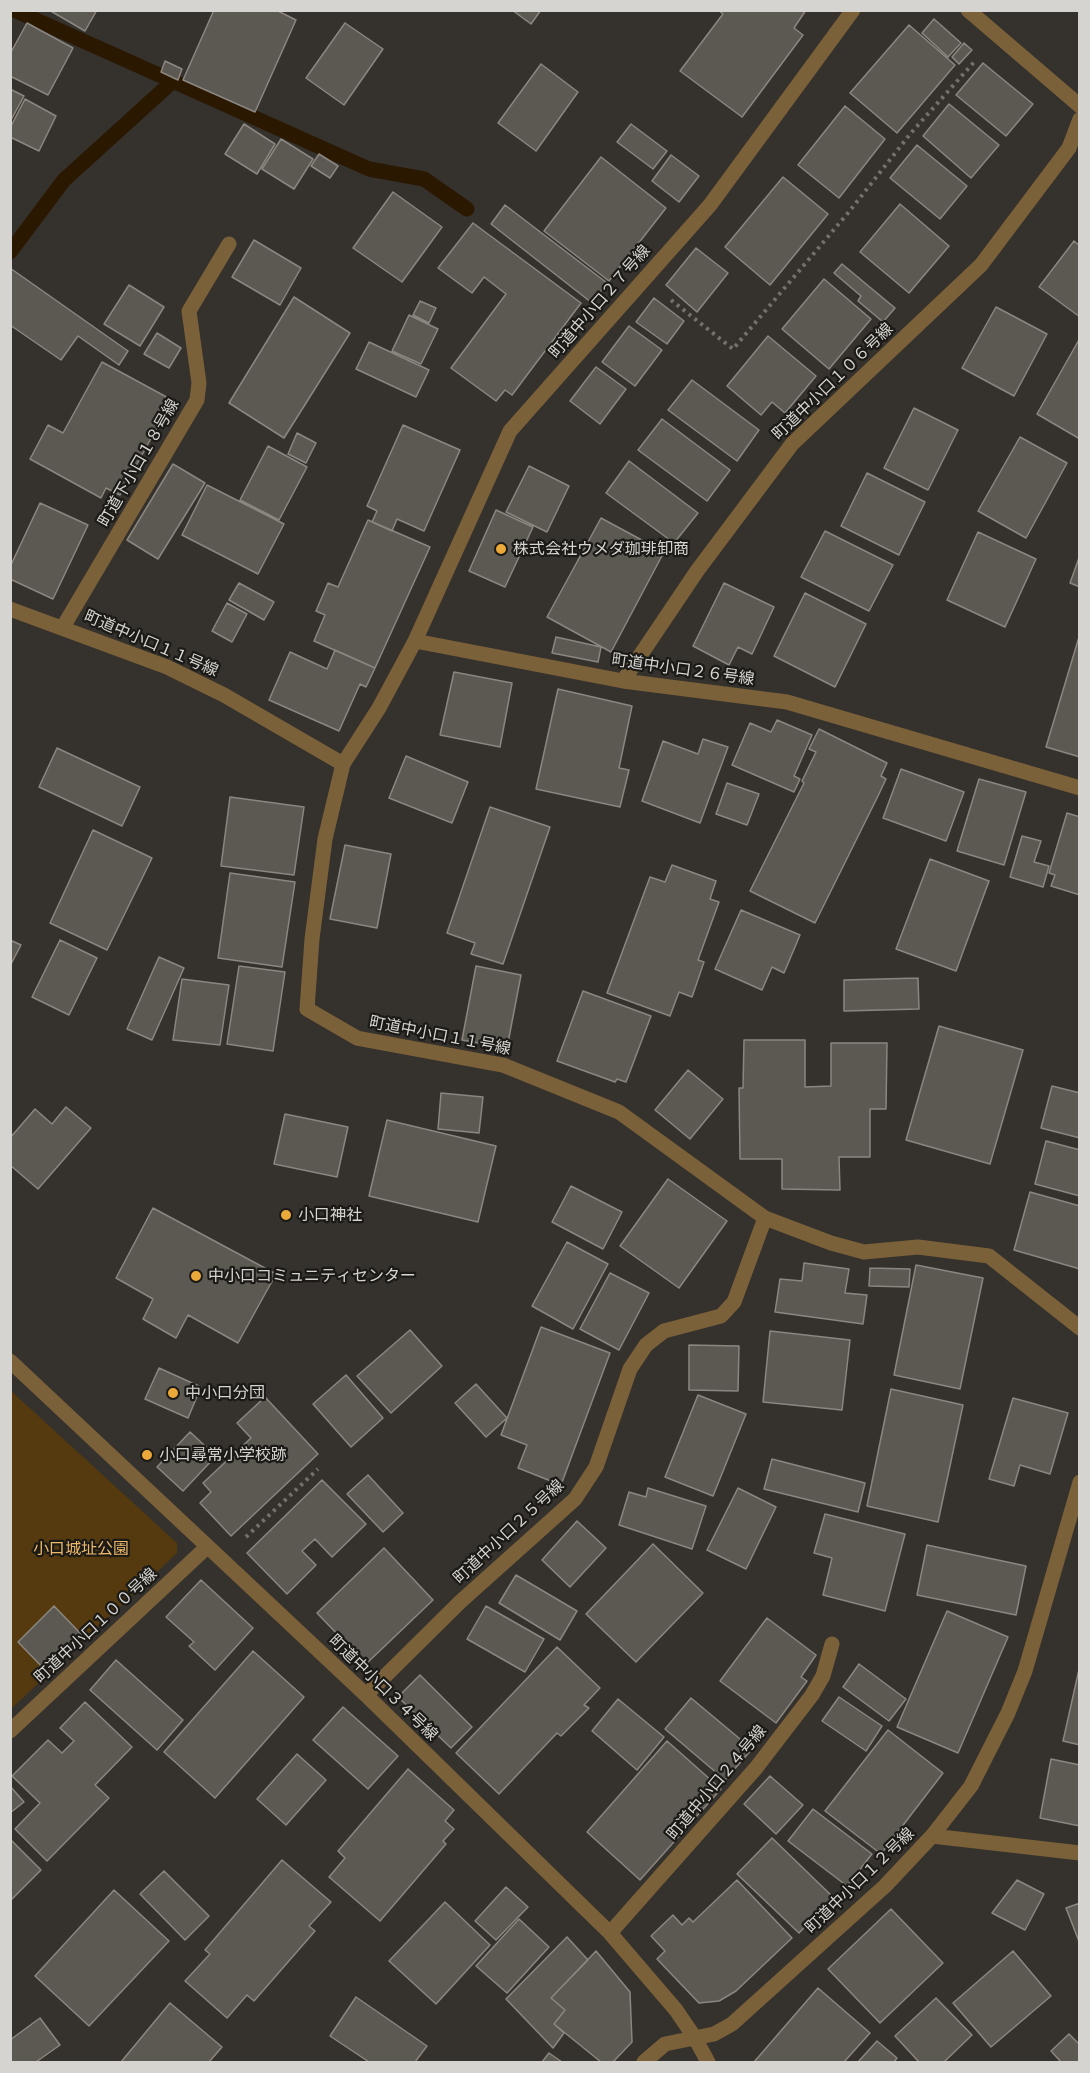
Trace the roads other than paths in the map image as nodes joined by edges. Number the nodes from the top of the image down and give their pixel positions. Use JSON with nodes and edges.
{"nodes":[{"id":1,"x":853,"y":10,"type":"edge"},
{"id":2,"x":968,"y":10,"type":"edge"},
{"id":3,"x":1080,"y":106,"type":"edge"},
{"id":4,"x":1080,"y":119,"type":"edge"},
{"id":5,"x":229,"y":244,"type":"dead end"},
{"id":6,"x":10,"y":609,"type":"edge"},
{"id":7,"x":63,"y":627,"type":"junction"},
{"id":8,"x":415,"y":642,"type":"junction"},
{"id":9,"x":623,"y":681,"type":"junction"},
{"id":10,"x":343,"y":764,"type":"junction"},
{"id":11,"x":1080,"y":788,"type":"edge"},
{"id":12,"x":765,"y":1218,"type":"junction"},
{"id":13,"x":1080,"y":1328,"type":"edge"},
{"id":14,"x":10,"y":1361,"type":"edge"},
{"id":15,"x":1080,"y":1482,"type":"edge"},
{"id":16,"x":207,"y":1547,"type":"junction"},
{"id":17,"x":832,"y":1644,"type":"dead end"},
{"id":18,"x":366,"y":1695,"type":"junction"},
{"id":19,"x":10,"y":1731,"type":"edge"},
{"id":20,"x":932,"y":1836,"type":"junction"},
{"id":21,"x":1080,"y":1853,"type":"edge"},
{"id":22,"x":610,"y":1933,"type":"junction"},
{"id":23,"x":695,"y":2038,"type":"junction"},
{"id":24,"x":644,"y":2062,"type":"edge"},
{"id":25,"x":708,"y":2062,"type":"edge"}],
"edges":[{"from":1,"to":8,"type":"street","name":"町道中小口２７号線"},
{"from":2,"to":3,"type":"street"},
{"from":4,"to":9,"type":"street","name":"町道中小口１０６号線"},
{"from":5,"to":7,"type":"street","name":"町道下小口１８号線"},
{"from":6,"to":7,"type":"street","name":"町道中小口１１号線"},
{"from":7,"to":10,"type":"street","name":"町道中小口１１号線"},
{"from":8,"to":9,"type":"street","name":"町道中小口２６号線"},
{"from":8,"to":10,"type":"street"},
{"from":9,"to":11,"type":"street","name":"町道中小口２６号線"},
{"from":10,"to":12,"type":"street","name":"町道中小口１１号線"},
{"from":12,"to":13,"type":"street","name":"町道中小口１１号線"},
{"from":12,"to":18,"type":"street","name":"町道中小口２５号線"},
{"from":14,"to":16,"type":"street","name":"町道中小口３４号線"},
{"from":15,"to":20,"type":"street","name":"町道中小口１２号線"},
{"from":16,"to":18,"type":"street","name":"町道中小口３４号線"},
{"from":16,"to":19,"type":"street","name":"町道中小口１００号線"},
{"from":17,"to":22,"type":"street","name":"町道中小口２４号線"},
{"from":18,"to":22,"type":"street","name":"町道中小口３４号線"},
{"from":20,"to":21,"type":"street"},
{"from":20,"to":23,"type":"street","name":"町道中小口１２号線"},
{"from":22,"to":23,"type":"street","name":"町道中小口３４号線"},
{"from":23,"to":24,"type":"street","name":"町道中小口１２号線"},
{"from":23,"to":25,"type":"street","name":"町道中小口３４号線"}]}
